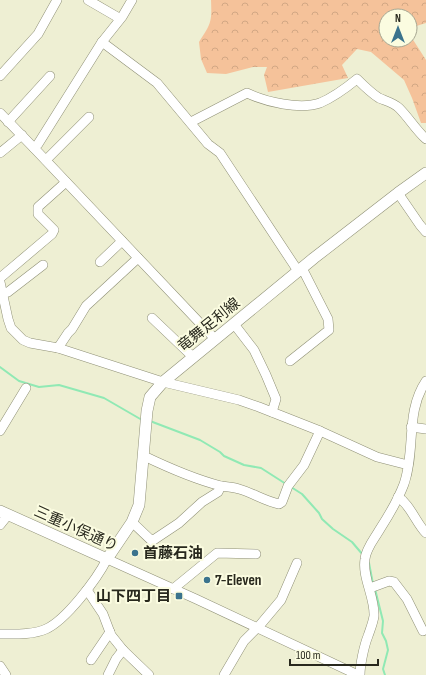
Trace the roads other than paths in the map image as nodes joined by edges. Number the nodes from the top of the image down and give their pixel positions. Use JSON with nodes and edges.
{"nodes":[{"id":1,"x":57,"y":0,"type":"edge"},
{"id":2,"x":88,"y":0,"type":"edge"},
{"id":3,"x":132,"y":0,"type":"edge"},
{"id":4,"x":119,"y":18,"type":"junction"},
{"id":5,"x":102,"y":42,"type":"junction"},
{"id":6,"x":0,"y":76,"type":"edge"},
{"id":7,"x":50,"y":76,"type":"dead end"},
{"id":8,"x":0,"y":113,"type":"edge"},
{"id":9,"x":89,"y":117,"type":"dead end"},
{"id":10,"x":8,"y":122,"type":"junction"},
{"id":11,"x":191,"y":122,"type":"junction"},
{"id":12,"x":22,"y":135,"type":"junction"},
{"id":13,"x":426,"y":139,"type":"edge"},
{"id":14,"x":34,"y":148,"type":"junction"},
{"id":15,"x":0,"y":153,"type":"edge"},
{"id":16,"x":46,"y":160,"type":"junction"},
{"id":17,"x":426,"y":174,"type":"edge"},
{"id":18,"x":66,"y":182,"type":"junction"},
{"id":19,"x":398,"y":192,"type":"junction"},
{"id":20,"x":426,"y":232,"type":"edge"},
{"id":21,"x":122,"y":241,"type":"junction"},
{"id":22,"x":138,"y":258,"type":"junction"},
{"id":23,"x":100,"y":262,"type":"dead end"},
{"id":24,"x":43,"y":265,"type":"dead end"},
{"id":25,"x":300,"y":270,"type":"junction"},
{"id":26,"x":0,"y":278,"type":"edge"},
{"id":27,"x":0,"y":282,"type":"edge"},
{"id":28,"x":2,"y":294,"type":"junction"},
{"id":29,"x":152,"y":318,"type":"dead end"},
{"id":30,"x":234,"y":324,"type":"junction"},
{"id":31,"x":215,"y":339,"type":"junction"},
{"id":32,"x":58,"y":348,"type":"junction"},
{"id":33,"x":193,"y":357,"type":"junction"},
{"id":34,"x":290,"y":361,"type":"dead end"},
{"id":35,"x":426,"y":381,"type":"edge"},
{"id":36,"x":163,"y":382,"type":"junction"},
{"id":37,"x":26,"y":388,"type":"dead end"},
{"id":38,"x":0,"y":410,"type":"edge"},
{"id":39,"x":272,"y":412,"type":"junction"},
{"id":40,"x":8,"y":416,"type":"junction"},
{"id":41,"x":411,"y":427,"type":"junction"},
{"id":42,"x":426,"y":429,"type":"edge"},
{"id":43,"x":0,"y":430,"type":"edge"},
{"id":44,"x":320,"y":431,"type":"junction"},
{"id":45,"x":144,"y":456,"type":"junction"},
{"id":46,"x":408,"y":465,"type":"junction"},
{"id":47,"x":221,"y":486,"type":"junction"},
{"id":48,"x":398,"y":497,"type":"junction"},
{"id":49,"x":4,"y":513,"type":"edge"},
{"id":50,"x":132,"y":522,"type":"junction"},
{"id":51,"x":0,"y":525,"type":"edge"},
{"id":52,"x":426,"y":533,"type":"edge"},
{"id":53,"x":256,"y":554,"type":"dead end"},
{"id":54,"x":107,"y":559,"type":"junction"},
{"id":55,"x":297,"y":563,"type":"dead end"},
{"id":56,"x":370,"y":588,"type":"junction"},
{"id":57,"x":173,"y":589,"type":"junction"},
{"id":58,"x":87,"y":590,"type":"junction"},
{"id":59,"x":256,"y":628,"type":"junction"},
{"id":60,"x":422,"y":631,"type":"dead end"},
{"id":61,"x":110,"y":632,"type":"junction"},
{"id":62,"x":0,"y":634,"type":"edge"},
{"id":63,"x":123,"y":650,"type":"junction"},
{"id":64,"x":91,"y":660,"type":"dead end"},
{"id":65,"x":0,"y":666,"type":"edge"},
{"id":66,"x":6,"y":675,"type":"edge"},
{"id":67,"x":108,"y":675,"type":"edge"},
{"id":68,"x":149,"y":675,"type":"edge"},
{"id":69,"x":224,"y":675,"type":"edge"},
{"id":70,"x":359,"y":675,"type":"edge"}],
"edges":[{"from":1,"to":6,"type":"street"},
{"from":2,"to":4,"type":"street"},
{"from":3,"to":4,"type":"street"},
{"from":4,"to":5,"type":"street"},
{"from":5,"to":11,"type":"street"},
{"from":5,"to":14,"type":"street"},
{"from":7,"to":10,"type":"street"},
{"from":8,"to":10,"type":"street"},
{"from":9,"to":16,"type":"street"},
{"from":10,"to":12,"type":"street"},
{"from":11,"to":13,"type":"street"},
{"from":11,"to":25,"type":"street"},
{"from":12,"to":14,"type":"street"},
{"from":12,"to":15,"type":"street"},
{"from":14,"to":16,"type":"street"},
{"from":16,"to":18,"type":"street"},
{"from":17,"to":19,"type":"main road","name":"竜舞足利線"},
{"from":18,"to":21,"type":"street"},
{"from":18,"to":26,"type":"street"},
{"from":19,"to":20,"type":"street"},
{"from":19,"to":25,"type":"main road","name":"竜舞足利線"},
{"from":21,"to":22,"type":"street"},
{"from":21,"to":23,"type":"street"},
{"from":22,"to":31,"type":"street"},
{"from":22,"to":32,"type":"street"},
{"from":24,"to":28,"type":"street"},
{"from":25,"to":30,"type":"main road","name":"竜舞足利線"},
{"from":25,"to":34,"type":"street"},
{"from":27,"to":28,"type":"street"},
{"from":28,"to":32,"type":"street"},
{"from":29,"to":33,"type":"street"},
{"from":30,"to":31,"type":"main road","name":"竜舞足利線"},
{"from":30,"to":39,"type":"street"},
{"from":31,"to":33,"type":"main road","name":"竜舞足利線"},
{"from":32,"to":36,"type":"street"},
{"from":33,"to":36,"type":"main road","name":"竜舞足利線"},
{"from":35,"to":41,"type":"street"},
{"from":36,"to":39,"type":"street"},
{"from":36,"to":45,"type":"main road","name":"竜舞足利線"},
{"from":37,"to":40,"type":"street"},
{"from":38,"to":40,"type":"street"},
{"from":39,"to":44,"type":"street"},
{"from":40,"to":43,"type":"street"},
{"from":41,"to":42,"type":"street"},
{"from":41,"to":46,"type":"street"},
{"from":44,"to":46,"type":"street"},
{"from":44,"to":47,"type":"street"},
{"from":45,"to":47,"type":"street"},
{"from":45,"to":50,"type":"main road","name":"竜舞足利線"},
{"from":46,"to":48,"type":"street"},
{"from":47,"to":50,"type":"street"},
{"from":48,"to":52,"type":"street"},
{"from":48,"to":56,"type":"street"},
{"from":49,"to":51,"type":"street"},
{"from":49,"to":54,"type":"main road","name":"三重小俣通り"},
{"from":50,"to":54,"type":"main road","name":"竜舞足利線"},
{"from":53,"to":57,"type":"street"},
{"from":54,"to":57,"type":"street","name":"三重小俣通り"},
{"from":54,"to":58,"type":"street"},
{"from":55,"to":59,"type":"street"},
{"from":56,"to":60,"type":"street"},
{"from":56,"to":70,"type":"street"},
{"from":57,"to":59,"type":"street","name":"三重小俣通り"},
{"from":58,"to":61,"type":"street"},
{"from":58,"to":62,"type":"street"},
{"from":59,"to":69,"type":"street"},
{"from":59,"to":70,"type":"street","name":"三重小俣通り"},
{"from":61,"to":63,"type":"street"},
{"from":61,"to":64,"type":"street"},
{"from":63,"to":67,"type":"street"},
{"from":63,"to":68,"type":"street"},
{"from":65,"to":66,"type":"street"}]}
